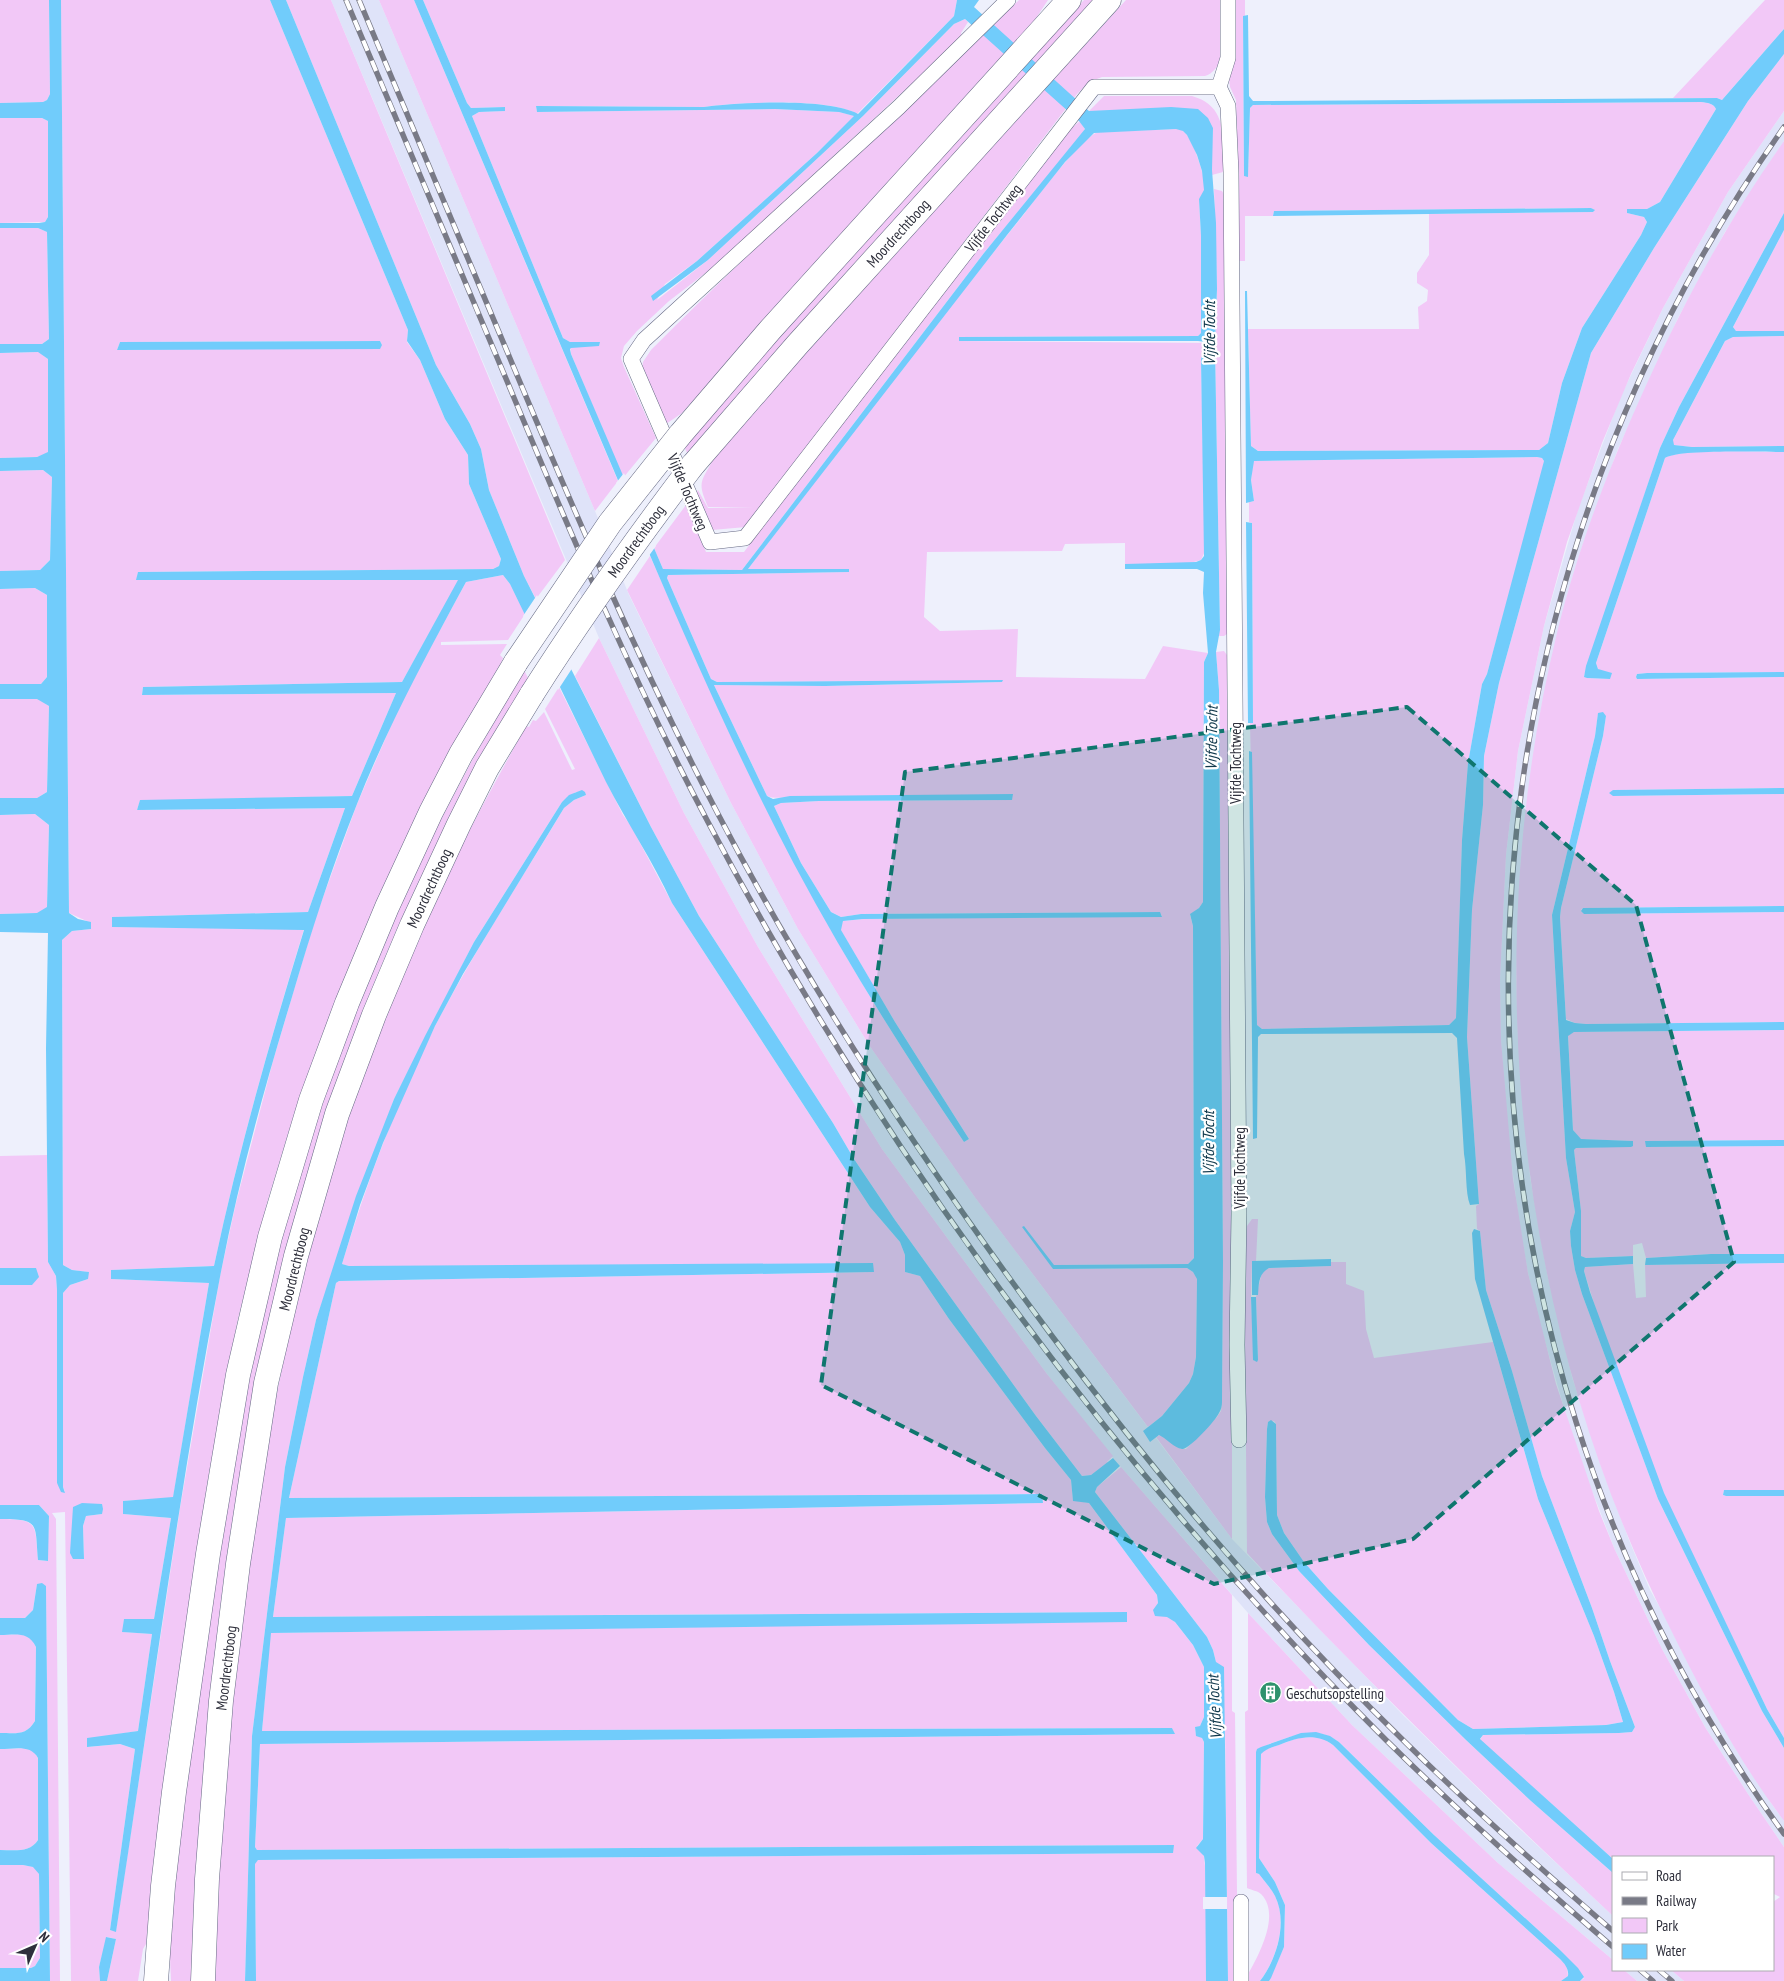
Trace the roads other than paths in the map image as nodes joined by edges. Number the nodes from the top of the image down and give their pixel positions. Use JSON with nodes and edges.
{"nodes":[{"id":1,"x":1008,"y":0,"type":"edge"},
{"id":2,"x":1070,"y":0,"type":"edge"},
{"id":3,"x":1109,"y":0,"type":"edge"},
{"id":4,"x":1228,"y":0,"type":"edge"},
{"id":5,"x":1219,"y":87,"type":"junction"},
{"id":6,"x":1239,"y":1440,"type":"dead end"},
{"id":7,"x":1241,"y":1902,"type":"dead end"},
{"id":8,"x":156,"y":1981,"type":"edge"},
{"id":9,"x":203,"y":1981,"type":"edge"},
{"id":10,"x":1241,"y":1981,"type":"edge"}],
"edges":[{"from":1,"to":5,"type":"street","name":"Vijfde Tochtweg"},
{"from":2,"to":8,"type":"main road","name":"Moordrechtboog","bridge":true},
{"from":3,"to":9,"type":"main road","name":"Moordrechtboog","bridge":true},
{"from":4,"to":5,"type":"street"},
{"from":5,"to":6,"type":"street","name":"Vijfde Tochtweg"},
{"from":7,"to":10,"type":"street"}]}
